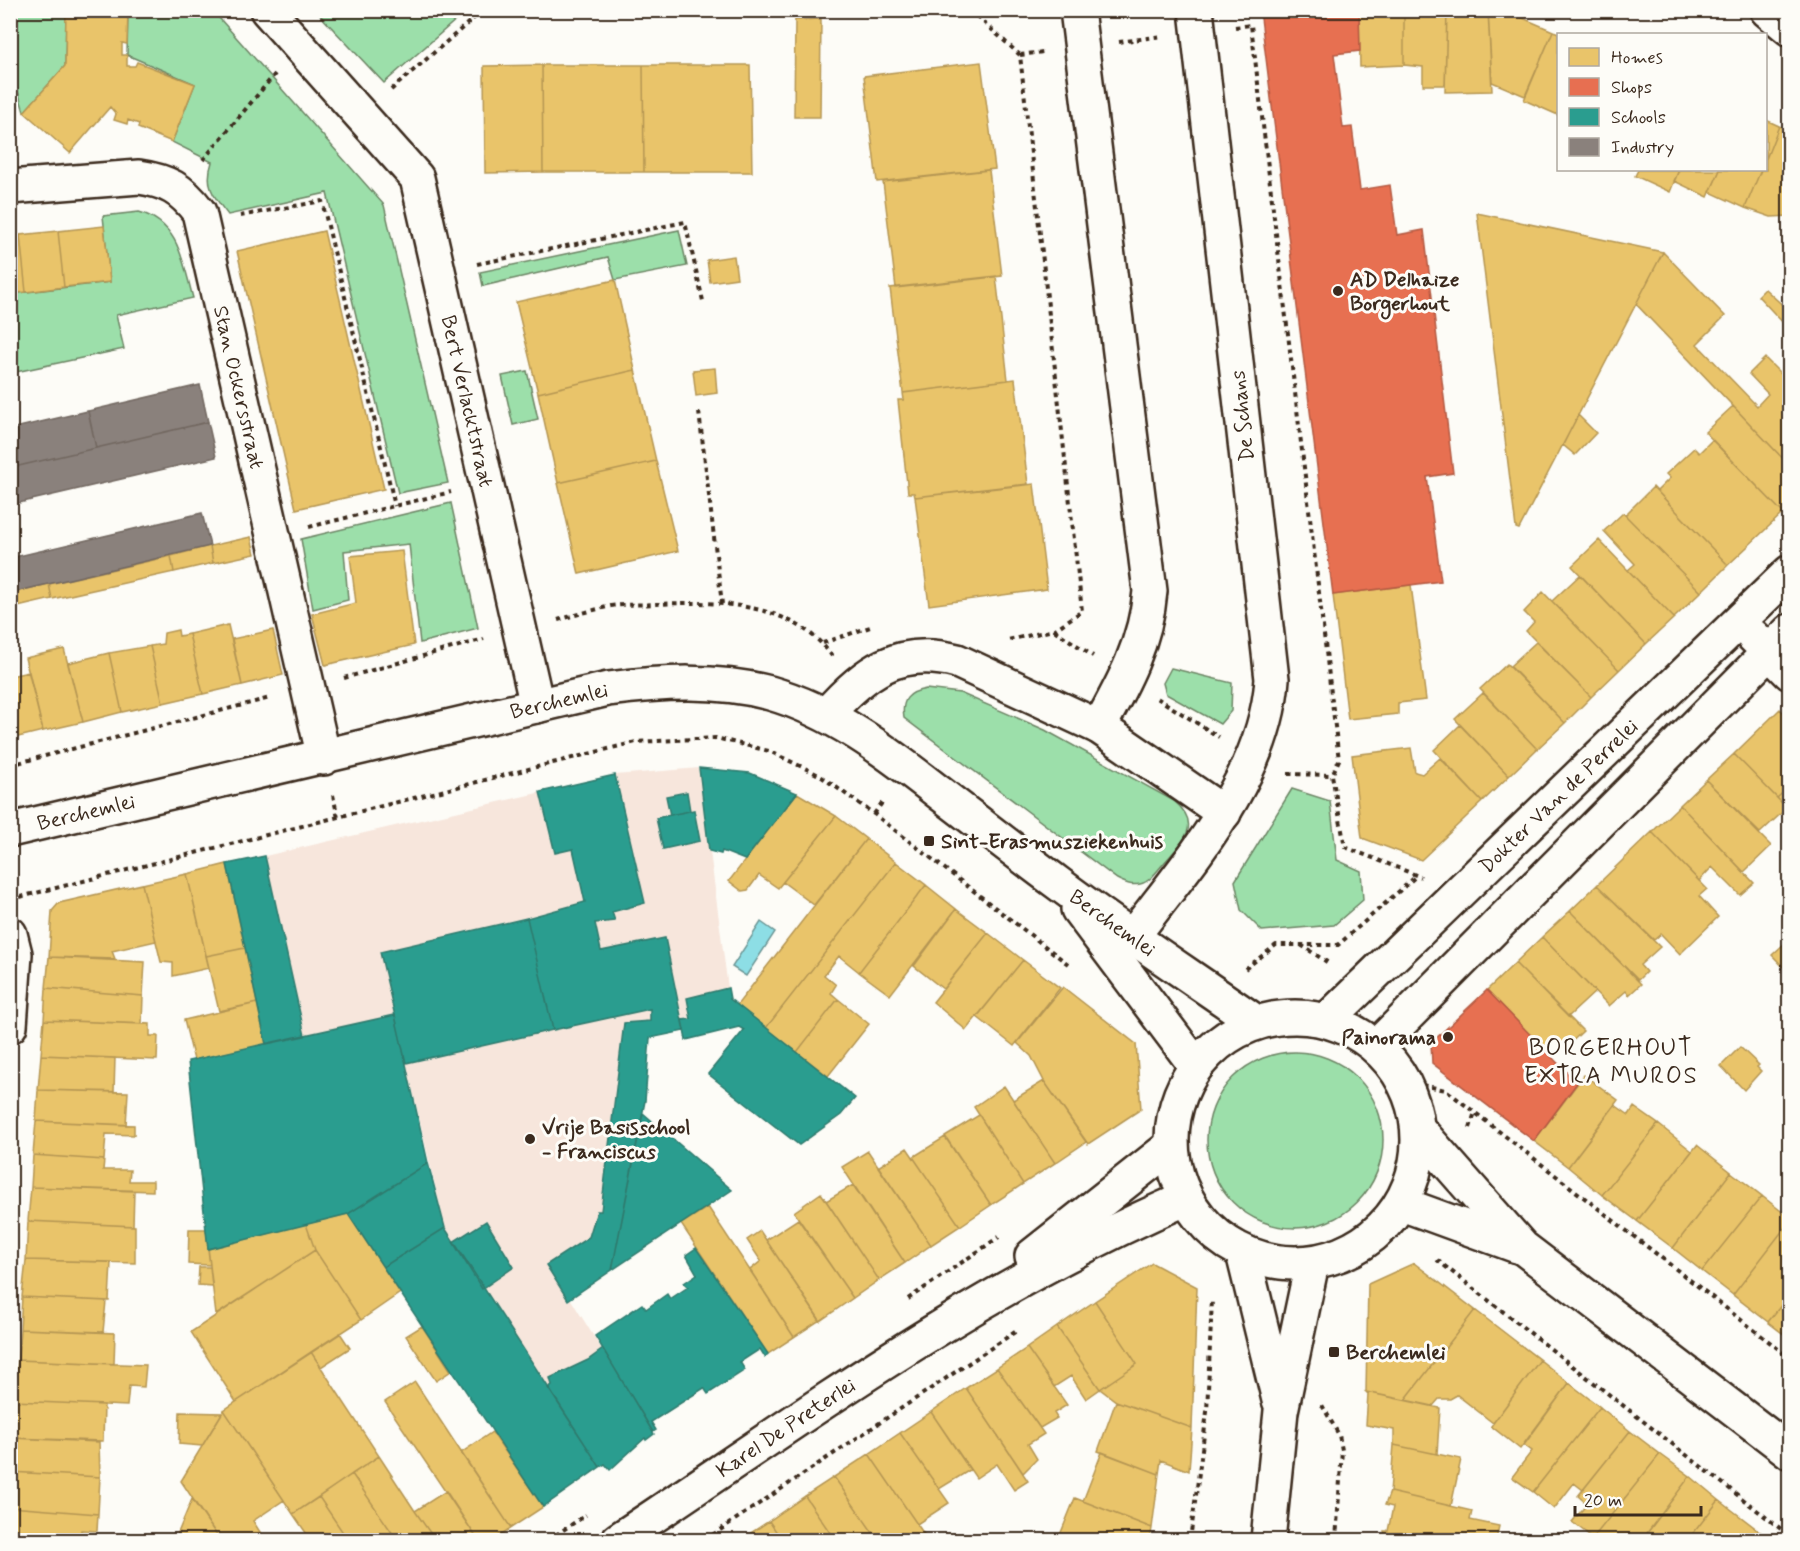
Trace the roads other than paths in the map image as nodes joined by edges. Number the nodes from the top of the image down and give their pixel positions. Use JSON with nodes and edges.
{"nodes":[{"id":1,"x":267,"y":10,"type":"edge"},
{"id":2,"x":1077,"y":10,"type":"edge"},
{"id":3,"x":1767,"y":10,"type":"edge"},
{"id":4,"x":1197,"y":21,"type":"edge"},
{"id":5,"x":1790,"y":29,"type":"edge"},
{"id":6,"x":10,"y":188,"type":"edge"},
{"id":7,"x":1790,"y":572,"type":"edge"},
{"id":8,"x":1739,"y":621,"type":"junction"},
{"id":9,"x":1782,"y":652,"type":"edge"},
{"id":10,"x":537,"y":706,"type":"junction"},
{"id":11,"x":827,"y":714,"type":"junction"},
{"id":12,"x":1099,"y":727,"type":"junction"},
{"id":13,"x":324,"y":758,"type":"junction"},
{"id":14,"x":1224,"y":813,"type":"junction"},
{"id":15,"x":10,"y":830,"type":"edge"},
{"id":16,"x":1061,"y":886,"type":"junction"},
{"id":17,"x":10,"y":934,"type":"edge"},
{"id":18,"x":1133,"y":936,"type":"junction"},
{"id":19,"x":1327,"y":1020,"type":"junction"},
{"id":20,"x":1256,"y":1022,"type":"junction"},
{"id":21,"x":10,"y":1026,"type":"edge"},
{"id":22,"x":1382,"y":1041,"type":"junction"},
{"id":23,"x":1196,"y":1066,"type":"junction"},
{"id":24,"x":1426,"y":1138,"type":"junction"},
{"id":25,"x":1171,"y":1146,"type":"junction"},
{"id":26,"x":1185,"y":1199,"type":"junction"},
{"id":27,"x":1402,"y":1204,"type":"junction"},
{"id":28,"x":1522,"y":1248,"type":"junction"},
{"id":29,"x":1243,"y":1253,"type":"junction"},
{"id":30,"x":1312,"y":1263,"type":"junction"},
{"id":31,"x":955,"y":1316,"type":"junction"},
{"id":32,"x":1281,"y":1411,"type":"junction"},
{"id":33,"x":1790,"y":1452,"type":"edge"},
{"id":34,"x":618,"y":1540,"type":"edge"},
{"id":35,"x":1268,"y":1540,"type":"edge"}],
"edges":[{"from":1,"to":10,"type":"street","name":"Bert Verlacktstraat"},
{"from":2,"to":12,"type":"street"},
{"from":3,"to":5,"type":"street"},
{"from":4,"to":14,"type":"street","name":"De Schans"},
{"from":6,"to":13,"type":"street","name":"Stan Ockersstraat"},
{"from":7,"to":8,"type":"street","name":"Dokter Van de Perrelei"},
{"from":8,"to":9,"type":"street"},
{"from":8,"to":19,"type":"street","name":"Dokter Van de Perrelei"},
{"from":9,"to":22,"type":"street"},
{"from":10,"to":11,"type":"street","name":"Berchemlei"},
{"from":10,"to":13,"type":"street","name":"Berchemlei"},
{"from":11,"to":12,"type":"street"},
{"from":11,"to":16,"type":"street","name":"Berchemlei"},
{"from":12,"to":14,"type":"street"},
{"from":13,"to":15,"type":"street","name":"Berchemlei"},
{"from":14,"to":18,"type":"street","name":"De Schans"},
{"from":16,"to":18,"type":"street","name":"Berchemlei"},
{"from":16,"to":23,"type":"street","name":"Berchemlei"},
{"from":17,"to":21,"type":"street"},
{"from":18,"to":20,"type":"street","name":"Berchemlei"},
{"from":19,"to":20,"type":"street"},
{"from":19,"to":22,"type":"street"},
{"from":20,"to":23,"type":"street"},
{"from":22,"to":24,"type":"street"},
{"from":23,"to":25,"type":"street"},
{"from":24,"to":27,"type":"street"},
{"from":24,"to":28,"type":"street"},
{"from":25,"to":26,"type":"street"},
{"from":25,"to":31,"type":"street","name":"Karel De Preterlei"},
{"from":26,"to":29,"type":"street"},
{"from":26,"to":31,"type":"street","name":"Karel De Preterlei"},
{"from":27,"to":28,"type":"street"},
{"from":27,"to":30,"type":"street"},
{"from":28,"to":33,"type":"street"},
{"from":29,"to":30,"type":"street"},
{"from":29,"to":32,"type":"street"},
{"from":30,"to":32,"type":"street"},
{"from":31,"to":34,"type":"street","name":"Karel De Preterlei"},
{"from":32,"to":35,"type":"street"}]}
